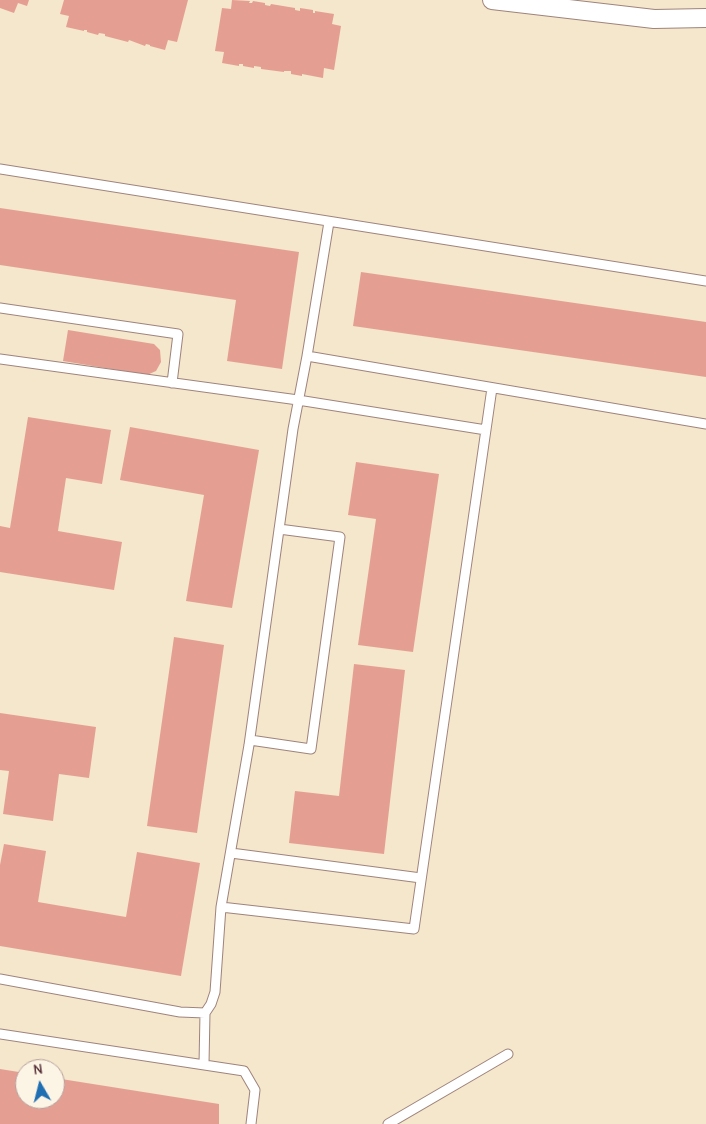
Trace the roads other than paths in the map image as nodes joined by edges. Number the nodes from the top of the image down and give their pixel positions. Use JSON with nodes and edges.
{"nodes":[{"id":1,"x":492,"y":0,"type":"edge"},
{"id":2,"x":706,"y":18,"type":"edge"},
{"id":3,"x":0,"y":169,"type":"edge"},
{"id":4,"x":329,"y":222,"type":"junction"},
{"id":5,"x":706,"y":281,"type":"edge"},
{"id":6,"x":0,"y":308,"type":"edge"},
{"id":7,"x":307,"y":356,"type":"junction"},
{"id":8,"x":0,"y":359,"type":"edge"},
{"id":9,"x":172,"y":383,"type":"junction"},
{"id":10,"x":492,"y":388,"type":"junction"},
{"id":11,"x":298,"y":400,"type":"junction"},
{"id":12,"x":706,"y":424,"type":"edge"},
{"id":13,"x":486,"y":430,"type":"junction"},
{"id":14,"x":279,"y":529,"type":"junction"},
{"id":15,"x":250,"y":740,"type":"junction"},
{"id":16,"x":231,"y":852,"type":"junction"},
{"id":17,"x":421,"y":878,"type":"junction"},
{"id":18,"x":222,"y":907,"type":"junction"},
{"id":19,"x":0,"y":979,"type":"edge"},
{"id":20,"x":204,"y":1013,"type":"junction"},
{"id":21,"x":0,"y":1034,"type":"edge"},
{"id":22,"x":508,"y":1054,"type":"dead end"},
{"id":23,"x":204,"y":1064,"type":"junction"},
{"id":24,"x":251,"y":1124,"type":"edge"},
{"id":25,"x":388,"y":1124,"type":"edge"}],
"edges":[{"from":1,"to":2,"type":"street"},
{"from":3,"to":4,"type":"lane"},
{"from":4,"to":5,"type":"lane"},
{"from":4,"to":7,"type":"lane"},
{"from":6,"to":9,"type":"lane"},
{"from":7,"to":10,"type":"lane"},
{"from":7,"to":11,"type":"lane"},
{"from":8,"to":9,"type":"lane"},
{"from":9,"to":11,"type":"lane"},
{"from":10,"to":12,"type":"lane"},
{"from":10,"to":13,"type":"lane"},
{"from":11,"to":13,"type":"lane"},
{"from":11,"to":14,"type":"lane"},
{"from":13,"to":17,"type":"lane"},
{"from":14,"to":15,"type":"lane"},
{"from":14,"to":15,"type":"lane"},
{"from":15,"to":16,"type":"lane"},
{"from":16,"to":17,"type":"lane"},
{"from":16,"to":18,"type":"lane"},
{"from":17,"to":18,"type":"lane"},
{"from":18,"to":20,"type":"lane"},
{"from":19,"to":20,"type":"lane"},
{"from":20,"to":23,"type":"lane"},
{"from":21,"to":23,"type":"lane"},
{"from":22,"to":25,"type":"lane"},
{"from":23,"to":24,"type":"lane"}]}
